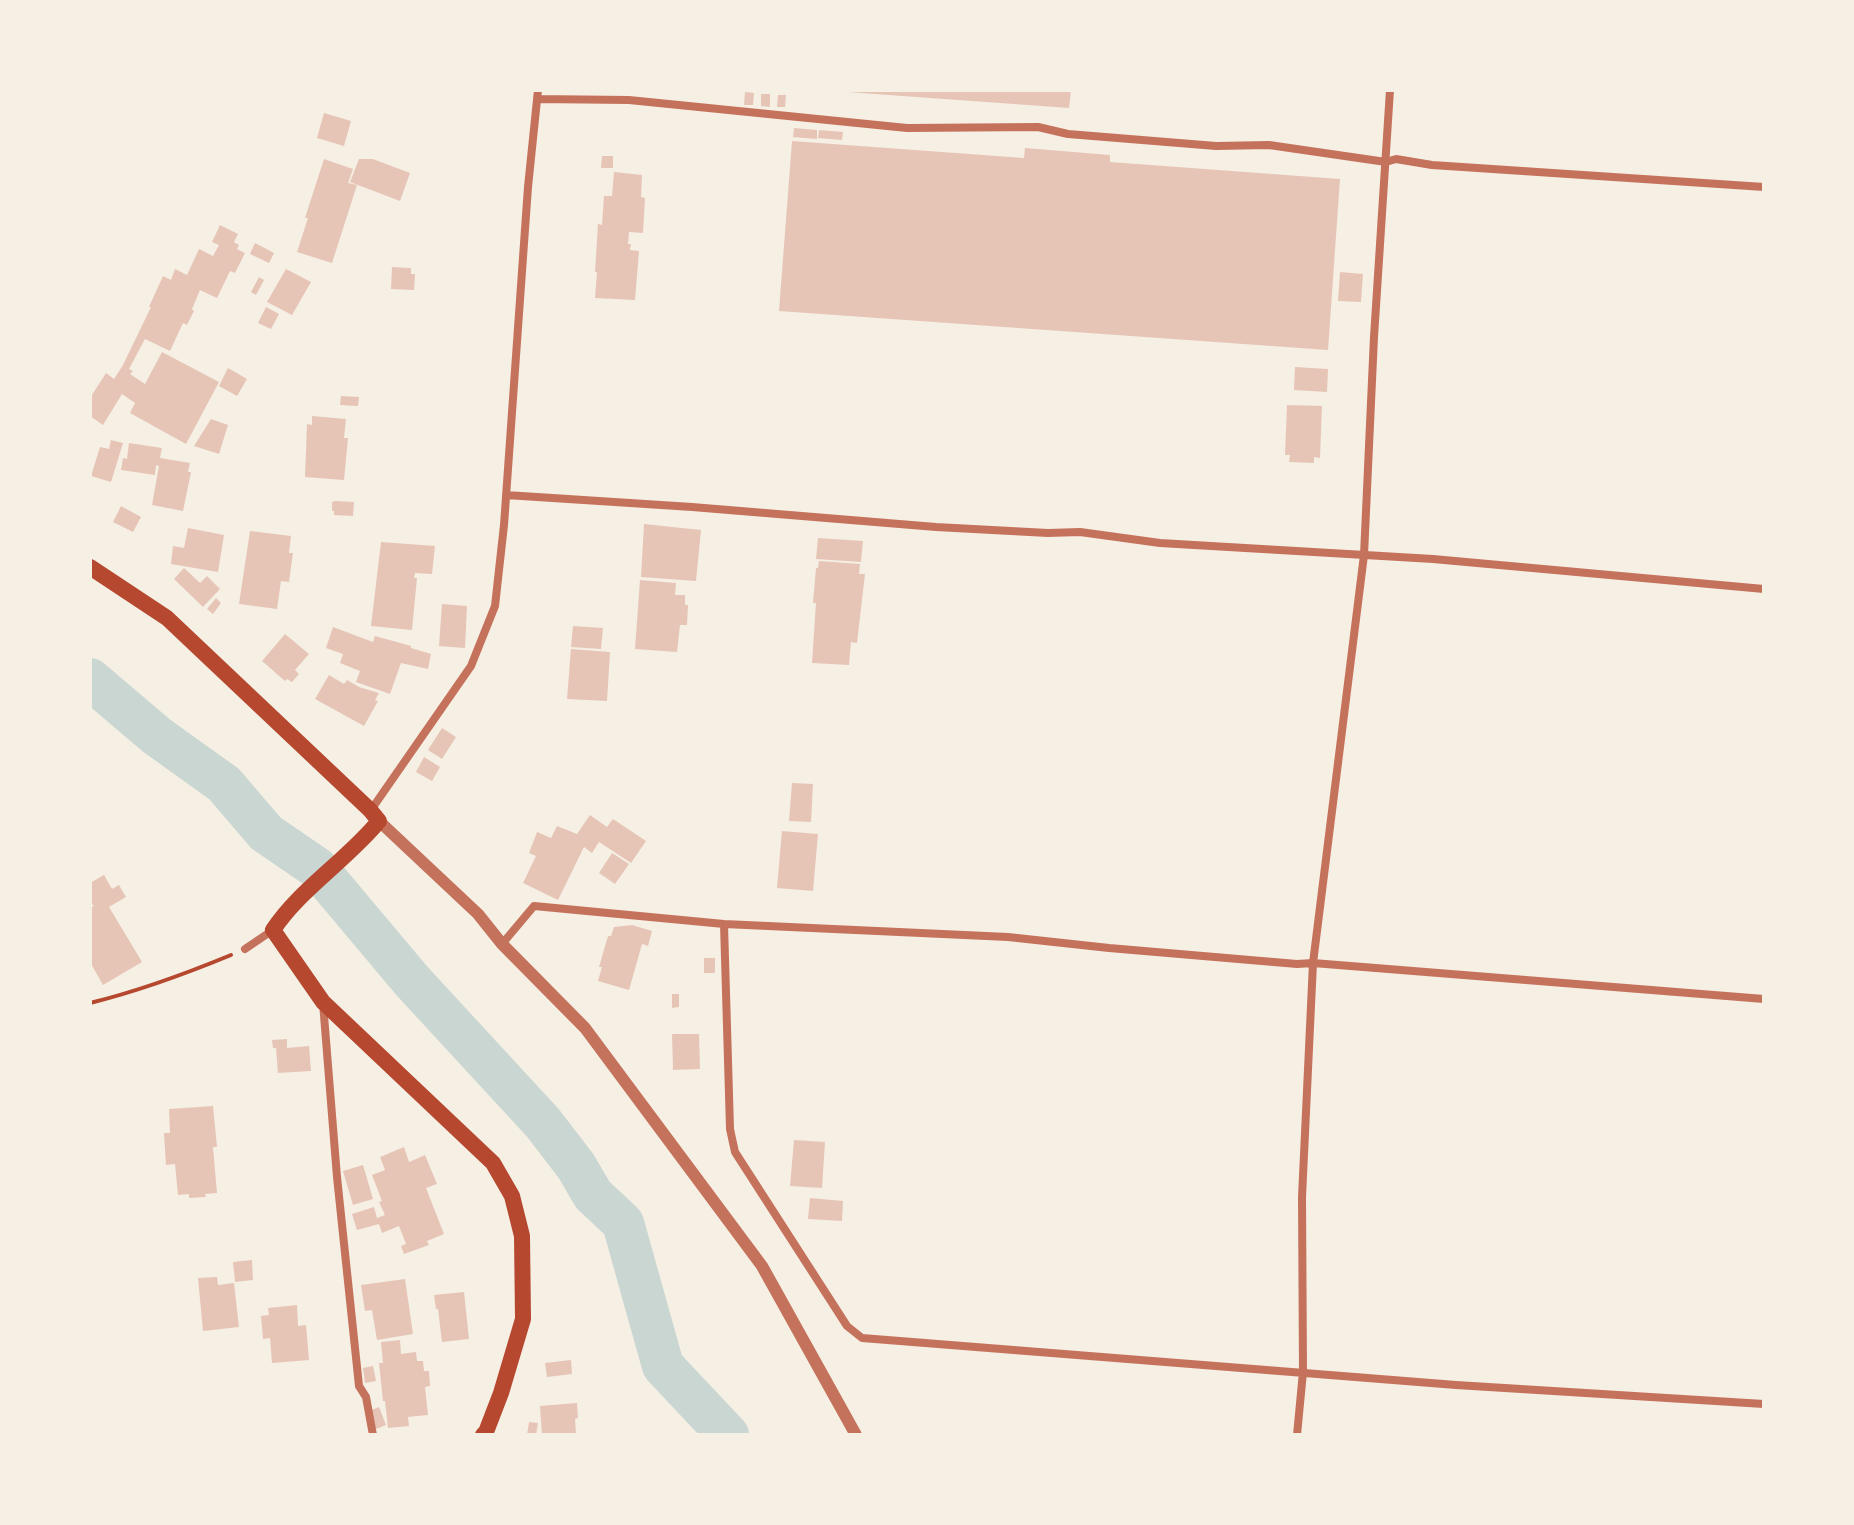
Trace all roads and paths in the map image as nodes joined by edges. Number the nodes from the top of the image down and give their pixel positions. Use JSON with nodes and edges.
{"nodes":[{"id":1,"x":1390,"y":90,"type":"edge"},
{"id":2,"x":538,"y":95,"type":"edge"},
{"id":3,"x":1386,"y":162,"type":"junction"},
{"id":4,"x":1764,"y":187,"type":"edge"},
{"id":5,"x":506,"y":495,"type":"junction"},
{"id":6,"x":1364,"y":555,"type":"junction"},
{"id":7,"x":90,"y":567,"type":"edge"},
{"id":8,"x":1764,"y":589,"type":"edge"},
{"id":9,"x":375,"y":816,"type":"junction"},
{"id":10,"x":724,"y":924,"type":"junction"},
{"id":11,"x":273,"y":930,"type":"junction"},
{"id":12,"x":502,"y":944,"type":"junction"},
{"id":13,"x":245,"y":949,"type":"joint"},
{"id":14,"x":1313,"y":963,"type":"junction"},
{"id":15,"x":1764,"y":999,"type":"edge"},
{"id":16,"x":323,"y":1002,"type":"junction"},
{"id":17,"x":90,"y":1003,"type":"edge"},
{"id":18,"x":1303,"y":1372,"type":"junction"},
{"id":19,"x":1764,"y":1404,"type":"edge"},
{"id":20,"x":373,"y":1435,"type":"edge"},
{"id":21,"x":483,"y":1435,"type":"edge"},
{"id":22,"x":856,"y":1435,"type":"edge"},
{"id":23,"x":1297,"y":1435,"type":"edge"}],
"edges":[{"from":1,"to":3,"type":"street"},
{"from":2,"to":3,"type":"street"},
{"from":2,"to":5,"type":"street"},
{"from":3,"to":4,"type":"street"},
{"from":3,"to":6,"type":"street"},
{"from":5,"to":6,"type":"street"},
{"from":5,"to":9,"type":"street"},
{"from":6,"to":8,"type":"street"},
{"from":6,"to":14,"type":"street"},
{"from":7,"to":9,"type":"main road"},
{"from":9,"to":11,"type":"main road"},
{"from":9,"to":12,"type":"street"},
{"from":10,"to":12,"type":"street"},
{"from":10,"to":14,"type":"street"},
{"from":10,"to":18,"type":"street"},
{"from":11,"to":13,"type":"street"},
{"from":11,"to":16,"type":"main road"},
{"from":12,"to":22,"type":"street"},
{"from":13,"to":17,"type":"path"},
{"from":14,"to":15,"type":"street"},
{"from":14,"to":18,"type":"street"},
{"from":16,"to":20,"type":"street"},
{"from":16,"to":21,"type":"main road"},
{"from":18,"to":19,"type":"street"},
{"from":18,"to":23,"type":"street"}]}
